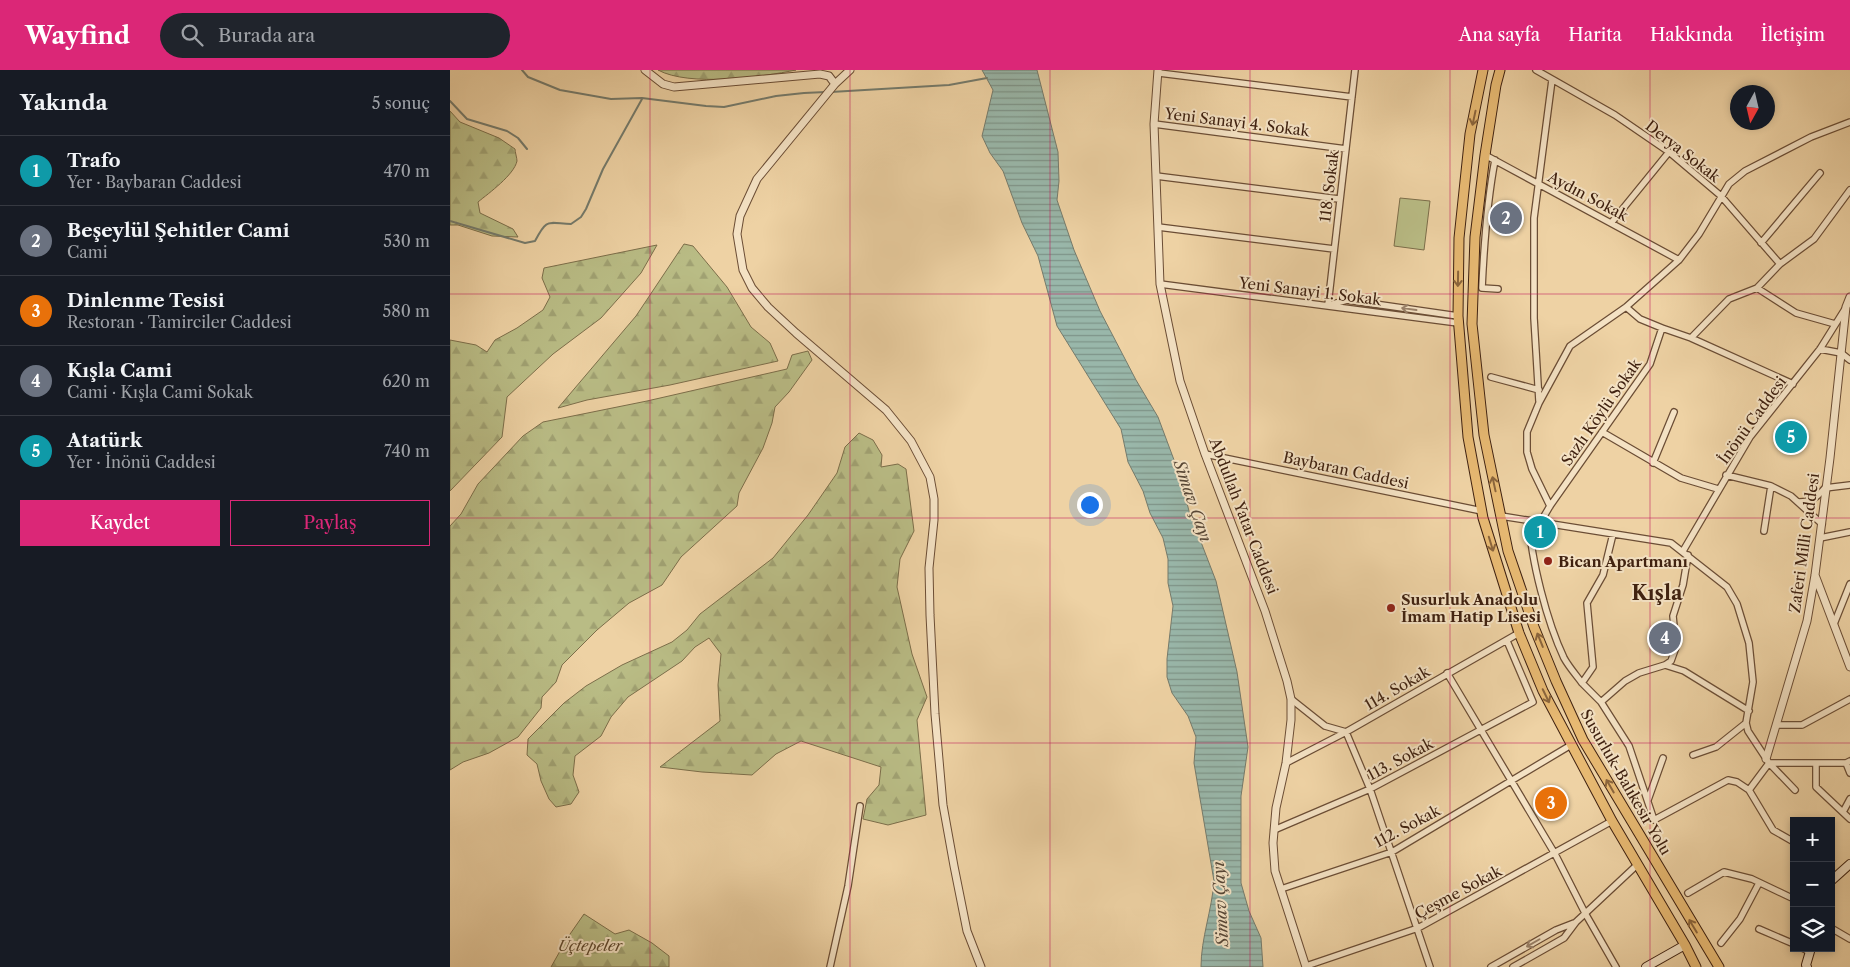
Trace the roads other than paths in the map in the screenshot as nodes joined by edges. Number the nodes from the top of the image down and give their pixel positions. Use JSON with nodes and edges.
{"nodes":[{"id":1,"x":645,"y":70,"type":"edge"},
{"id":2,"x":850,"y":70,"type":"edge"},
{"id":3,"x":1355,"y":70,"type":"edge"},
{"id":4,"x":1484,"y":70,"type":"edge"},
{"id":5,"x":1495,"y":70,"type":"edge"},
{"id":6,"x":1500,"y":70,"type":"edge"},
{"id":7,"x":1536,"y":70,"type":"edge"},
{"id":8,"x":1159,"y":71,"type":"edge"},
{"id":9,"x":1552,"y":80,"type":"junction"},
{"id":10,"x":835,"y":84,"type":"junction"},
{"id":11,"x":1352,"y":97,"type":"junction"},
{"id":12,"x":1491,"y":118,"type":"junction"},
{"id":13,"x":1850,"y":122,"type":"edge"},
{"id":14,"x":1154,"y":124,"type":"junction"},
{"id":15,"x":1346,"y":149,"type":"junction"},
{"id":16,"x":1669,"y":152,"type":"junction"},
{"id":17,"x":1485,"y":155,"type":"junction"},
{"id":18,"x":1495,"y":160,"type":"junction"},
{"id":19,"x":1820,"y":172,"type":"dead end"},
{"id":20,"x":1156,"y":176,"type":"junction"},
{"id":21,"x":1538,"y":184,"type":"junction"},
{"id":22,"x":1850,"y":190,"type":"edge"},
{"id":23,"x":1721,"y":196,"type":"junction"},
{"id":24,"x":1340,"y":199,"type":"junction"},
{"id":25,"x":1612,"y":222,"type":"junction"},
{"id":26,"x":1158,"y":227,"type":"junction"},
{"id":27,"x":1761,"y":243,"type":"junction"},
{"id":28,"x":1334,"y":249,"type":"junction"},
{"id":29,"x":1679,"y":260,"type":"junction"},
{"id":30,"x":1780,"y":264,"type":"junction"},
{"id":31,"x":1160,"y":284,"type":"junction"},
{"id":32,"x":1757,"y":288,"type":"junction"},
{"id":33,"x":1498,"y":289,"type":"dead end"},
{"id":34,"x":1850,"y":297,"type":"edge"},
{"id":35,"x":1328,"y":305,"type":"junction"},
{"id":36,"x":1626,"y":307,"type":"junction"},
{"id":37,"x":1846,"y":307,"type":"junction"},
{"id":38,"x":1458,"y":319,"type":"junction"},
{"id":39,"x":1835,"y":324,"type":"junction"},
{"id":40,"x":1662,"y":328,"type":"junction"},
{"id":41,"x":1691,"y":338,"type":"junction"},
{"id":42,"x":1820,"y":349,"type":"junction"},
{"id":43,"x":1842,"y":353,"type":"junction"},
{"id":44,"x":1850,"y":360,"type":"edge"},
{"id":45,"x":1491,"y":376,"type":"dead end"},
{"id":46,"x":1538,"y":376,"type":"junction"},
{"id":47,"x":1552,"y":379,"type":"junction"},
{"id":48,"x":1793,"y":384,"type":"junction"},
{"id":49,"x":1539,"y":390,"type":"junction"},
{"id":50,"x":1538,"y":403,"type":"junction"},
{"id":51,"x":1674,"y":412,"type":"dead end"},
{"id":52,"x":1602,"y":432,"type":"junction"},
{"id":53,"x":1205,"y":454,"type":"junction"},
{"id":54,"x":1653,"y":463,"type":"junction"},
{"id":55,"x":1726,"y":475,"type":"junction"},
{"id":56,"x":1850,"y":484,"type":"edge"},
{"id":57,"x":1771,"y":486,"type":"junction"},
{"id":58,"x":1825,"y":488,"type":"junction"},
{"id":59,"x":1718,"y":489,"type":"junction"},
{"id":60,"x":1800,"y":502,"type":"junction"},
{"id":61,"x":1550,"y":506,"type":"junction"},
{"id":62,"x":1482,"y":511,"type":"junction"},
{"id":63,"x":1500,"y":516,"type":"junction"},
{"id":64,"x":1529,"y":521,"type":"junction"},
{"id":65,"x":1540,"y":523,"type":"junction"},
{"id":66,"x":1822,"y":524,"type":"junction"},
{"id":67,"x":1764,"y":531,"type":"dead end"},
{"id":68,"x":1850,"y":532,"type":"edge"},
{"id":69,"x":1613,"y":534,"type":"junction"},
{"id":70,"x":1820,"y":538,"type":"junction"},
{"id":71,"x":1683,"y":551,"type":"junction"},
{"id":72,"x":1688,"y":555,"type":"junction"},
{"id":73,"x":1815,"y":575,"type":"junction"},
{"id":74,"x":1850,"y":584,"type":"edge"},
{"id":75,"x":1834,"y":624,"type":"junction"},
{"id":76,"x":1519,"y":633,"type":"junction"},
{"id":77,"x":1506,"y":641,"type":"junction"},
{"id":78,"x":1665,"y":665,"type":"junction"},
{"id":79,"x":1850,"y":666,"type":"edge"},
{"id":80,"x":1447,"y":673,"type":"junction"},
{"id":81,"x":1582,"y":683,"type":"junction"},
{"id":82,"x":1291,"y":699,"type":"junction"},
{"id":83,"x":1850,"y":699,"type":"edge"},
{"id":84,"x":1601,"y":702,"type":"junction"},
{"id":85,"x":1749,"y":711,"type":"junction"},
{"id":86,"x":1746,"y":724,"type":"junction"},
{"id":87,"x":1776,"y":725,"type":"junction"},
{"id":88,"x":1481,"y":730,"type":"junction"},
{"id":89,"x":1346,"y":732,"type":"junction"},
{"id":90,"x":1571,"y":745,"type":"junction"},
{"id":91,"x":1693,"y":755,"type":"dead end"},
{"id":92,"x":1663,"y":758,"type":"dead end"},
{"id":93,"x":1768,"y":761,"type":"junction"},
{"id":94,"x":1848,"y":762,"type":"edge"},
{"id":95,"x":1286,"y":763,"type":"junction"},
{"id":96,"x":1816,"y":763,"type":"junction"},
{"id":97,"x":1850,"y":773,"type":"edge"},
{"id":98,"x":1511,"y":781,"type":"junction"},
{"id":99,"x":1370,"y":789,"type":"junction"},
{"id":100,"x":1749,"y":790,"type":"junction"},
{"id":101,"x":1795,"y":790,"type":"dead end"},
{"id":102,"x":1850,"y":798,"type":"edge"},
{"id":103,"x":1648,"y":800,"type":"junction"},
{"id":104,"x":860,"y":806,"type":"dead end"},
{"id":105,"x":1843,"y":812,"type":"junction"},
{"id":106,"x":1850,"y":819,"type":"edge"},
{"id":107,"x":1612,"y":821,"type":"junction"},
{"id":108,"x":1274,"y":830,"type":"junction"},
{"id":109,"x":1790,"y":840,"type":"edge"},
{"id":110,"x":1392,"y":852,"type":"junction"},
{"id":111,"x":1555,"y":854,"type":"junction"},
{"id":112,"x":1850,"y":864,"type":"edge"},
{"id":113,"x":1637,"y":865,"type":"junction"},
{"id":114,"x":1847,"y":873,"type":"edge"},
{"id":115,"x":1835,"y":879,"type":"edge"},
{"id":116,"x":1759,"y":882,"type":"junction"},
{"id":117,"x":1281,"y":889,"type":"junction"},
{"id":118,"x":1688,"y":893,"type":"dead end"},
{"id":119,"x":1790,"y":897,"type":"edge"},
{"id":120,"x":1585,"y":913,"type":"junction"},
{"id":121,"x":1576,"y":922,"type":"junction"},
{"id":122,"x":1418,"y":928,"type":"junction"},
{"id":123,"x":1759,"y":929,"type":"dead end"},
{"id":124,"x":1835,"y":930,"type":"edge"},
{"id":125,"x":1850,"y":939,"type":"edge"},
{"id":126,"x":1790,"y":942,"type":"edge"},
{"id":127,"x":1721,"y":943,"type":"dead end"},
{"id":128,"x":1685,"y":945,"type":"junction"},
{"id":129,"x":1808,"y":952,"type":"edge"},
{"id":130,"x":830,"y":967,"type":"edge"},
{"id":131,"x":981,"y":967,"type":"edge"},
{"id":132,"x":1306,"y":967,"type":"edge"},
{"id":133,"x":1430,"y":967,"type":"edge"},
{"id":134,"x":1491,"y":967,"type":"edge"},
{"id":135,"x":1513,"y":967,"type":"edge"},
{"id":136,"x":1616,"y":967,"type":"edge"},
{"id":137,"x":1646,"y":967,"type":"edge"},
{"id":138,"x":1696,"y":967,"type":"edge"},
{"id":139,"x":1719,"y":967,"type":"edge"},
{"id":140,"x":1808,"y":967,"type":"edge"}],
"edges":[{"from":1,"to":10,"type":"street"},
{"from":2,"to":10,"type":"street"},
{"from":3,"to":11,"type":"street","name":"118. Sokak"},
{"from":4,"to":38,"type":"highway","name":"Susurluk-Balıkesir Yolu","one_way":true},
{"from":5,"to":12,"type":"highway"},
{"from":6,"to":12,"type":"highway","name":"Susurluk-Balıkesir Yolu"},
{"from":7,"to":9,"type":"street","name":"Derya Sokak"},
{"from":8,"to":11,"type":"street"},
{"from":8,"to":14,"type":"street","name":"Abdullah Yatar Caddesi"},
{"from":9,"to":16,"type":"street","name":"Derya Sokak"},
{"from":9,"to":21,"type":"street"},
{"from":10,"to":131,"type":"street"},
{"from":11,"to":15,"type":"street","name":"118. Sokak"},
{"from":12,"to":17,"type":"highway","name":"Susurluk-Balıkesir Yolu"},
{"from":13,"to":23,"type":"street"},
{"from":14,"to":15,"type":"street","name":"Yeni Sanayi 4. Sokak"},
{"from":14,"to":20,"type":"street","name":"Abdullah Yatar Caddesi"},
{"from":15,"to":24,"type":"street","name":"118. Sokak"},
{"from":16,"to":23,"type":"street","name":"Derya Sokak"},
{"from":16,"to":25,"type":"street"},
{"from":17,"to":18,"type":"street","name":"Aydın Sokak"},
{"from":63,"to":17,"type":"highway","name":"Susurluk-Balıkesir Yolu","one_way":true},
{"from":18,"to":21,"type":"street","name":"Aydın Sokak"},
{"from":18,"to":33,"type":"street"},
{"from":19,"to":27,"type":"street"},
{"from":20,"to":24,"type":"street"},
{"from":20,"to":26,"type":"street","name":"Abdullah Yatar Caddesi"},
{"from":21,"to":25,"type":"street","name":"Aydın Sokak"},
{"from":21,"to":46,"type":"street"},
{"from":22,"to":30,"type":"street"},
{"from":23,"to":27,"type":"street","name":"Derya Sokak"},
{"from":23,"to":29,"type":"street"},
{"from":24,"to":28,"type":"street","name":"118. Sokak"},
{"from":25,"to":29,"type":"street","name":"Aydın Sokak"},
{"from":26,"to":28,"type":"street"},
{"from":26,"to":31,"type":"street","name":"Abdullah Yatar Caddesi"},
{"from":27,"to":30,"type":"street","name":"Derya Sokak"},
{"from":28,"to":35,"type":"street","name":"118. Sokak"},
{"from":29,"to":36,"type":"street"},
{"from":30,"to":32,"type":"street"},
{"from":31,"to":35,"type":"street","name":"Yeni Sanayi 1. Sokak"},
{"from":31,"to":53,"type":"street","name":"Abdullah Yatar Caddesi"},
{"from":32,"to":39,"type":"street"},
{"from":32,"to":41,"type":"street"},
{"from":34,"to":37,"type":"street","name":"Zaferi Milli Caddesi"},
{"from":35,"to":38,"type":"street","name":"Yeni Sanayi 1. Sokak"},
{"from":36,"to":40,"type":"street"},
{"from":36,"to":47,"type":"street"},
{"from":37,"to":39,"type":"street","name":"İnönü Caddesi"},
{"from":37,"to":43,"type":"street","name":"Zaferi Milli Caddesi"},
{"from":38,"to":62,"type":"highway","name":"Susurluk-Balıkesir Yolu"},
{"from":39,"to":42,"type":"street","name":"İnönü Caddesi"},
{"from":40,"to":41,"type":"street"},
{"from":40,"to":52,"type":"street","name":"Sazlı Köylü Sokak"},
{"from":41,"to":48,"type":"street"},
{"from":42,"to":43,"type":"street"},
{"from":42,"to":48,"type":"street","name":"İnönü Caddesi"},
{"from":43,"to":44,"type":"street"},
{"from":43,"to":58,"type":"street","name":"Zaferi Milli Caddesi"},
{"from":45,"to":49,"type":"street"},
{"from":46,"to":47,"type":"street"},
{"from":46,"to":49,"type":"street"},
{"from":47,"to":50,"type":"street"},
{"from":48,"to":55,"type":"street","name":"İnönü Caddesi"},
{"from":49,"to":50,"type":"street"},
{"from":50,"to":61,"type":"street"},
{"from":51,"to":54,"type":"street"},
{"from":52,"to":54,"type":"street"},
{"from":52,"to":61,"type":"street","name":"Sazlı Köylü Sokak"},
{"from":53,"to":62,"type":"street","name":"Baybaran Caddesi"},
{"from":53,"to":82,"type":"street","name":"Abdullah Yatar Caddesi"},
{"from":54,"to":59,"type":"street"},
{"from":55,"to":57,"type":"street"},
{"from":55,"to":59,"type":"street","name":"İnönü Caddesi"},
{"from":56,"to":58,"type":"street"},
{"from":57,"to":60,"type":"street"},
{"from":57,"to":67,"type":"street"},
{"from":58,"to":60,"type":"street"},
{"from":58,"to":66,"type":"street","name":"Zaferi Milli Caddesi"},
{"from":59,"to":71,"type":"street","name":"İnönü Caddesi"},
{"from":60,"to":66,"type":"street"},
{"from":61,"to":65,"type":"street","name":"Sazlı Köylü Sokak"},
{"from":62,"to":76,"type":"highway","name":"Susurluk-Balıkesir Yolu","one_way":true},
{"from":63,"to":64,"type":"street"},
{"from":139,"to":63,"type":"highway","name":"Susurluk-Balıkesir Yolu","one_way":true},
{"from":64,"to":65,"type":"street"},
{"from":64,"to":81,"type":"street"},
{"from":65,"to":69,"type":"street"},
{"from":66,"to":70,"type":"street","name":"Zaferi Milli Caddesi"},
{"from":68,"to":70,"type":"street"},
{"from":69,"to":71,"type":"street"},
{"from":69,"to":81,"type":"street"},
{"from":70,"to":73,"type":"street","name":"Zaferi Milli Caddesi"},
{"from":71,"to":72,"type":"street"},
{"from":72,"to":78,"type":"street"},
{"from":72,"to":85,"type":"street"},
{"from":73,"to":75,"type":"street"},
{"from":73,"to":87,"type":"street","name":"Zaferi Milli Caddesi"},
{"from":74,"to":75,"type":"street"},
{"from":75,"to":79,"type":"street"},
{"from":76,"to":77,"type":"street","name":"114. Sokak"},
{"from":76,"to":90,"type":"highway","name":"Susurluk-Balıkesir Yolu","one_way":true},
{"from":77,"to":80,"type":"street","name":"114. Sokak"},
{"from":77,"to":88,"type":"street","name":"113. Sokak"},
{"from":78,"to":84,"type":"street"},
{"from":78,"to":85,"type":"street"},
{"from":80,"to":88,"type":"street"},
{"from":80,"to":89,"type":"street","name":"114. Sokak"},
{"from":81,"to":84,"type":"street"},
{"from":82,"to":89,"type":"street"},
{"from":82,"to":95,"type":"street","name":"Abdullah Yatar Caddesi"},
{"from":83,"to":87,"type":"street"},
{"from":84,"to":103,"type":"street"},
{"from":85,"to":86,"type":"street"},
{"from":86,"to":91,"type":"street"},
{"from":86,"to":93,"type":"street"},
{"from":87,"to":93,"type":"street","name":"Zaferi Milli Caddesi"},
{"from":88,"to":98,"type":"street"},
{"from":88,"to":99,"type":"street","name":"113. Sokak"},
{"from":89,"to":95,"type":"street","name":"114. Sokak"},
{"from":89,"to":99,"type":"street"},
{"from":90,"to":98,"type":"street","name":"112. Sokak"},
{"from":90,"to":107,"type":"highway","name":"Susurluk-Balıkesir Yolu"},
{"from":92,"to":103,"type":"street"},
{"from":93,"to":96,"type":"street"},
{"from":93,"to":100,"type":"street"},
{"from":93,"to":101,"type":"street"},
{"from":94,"to":96,"type":"street"},
{"from":94,"to":97,"type":"street"},
{"from":95,"to":108,"type":"street","name":"Abdullah Yatar Caddesi"},
{"from":96,"to":105,"type":"street"},
{"from":98,"to":110,"type":"street","name":"112. Sokak"},
{"from":98,"to":111,"type":"street"},
{"from":99,"to":108,"type":"street","name":"113. Sokak"},
{"from":99,"to":110,"type":"street"},
{"from":100,"to":103,"type":"street"},
{"from":100,"to":109,"type":"street"},
{"from":102,"to":105,"type":"street"},
{"from":104,"to":130,"type":"street"},
{"from":105,"to":106,"type":"street"},
{"from":107,"to":111,"type":"street","name":"Çeşme Sokak"},
{"from":107,"to":113,"type":"highway","name":"Susurluk-Balıkesir Yolu"},
{"from":108,"to":117,"type":"street","name":"Abdullah Yatar Caddesi"},
{"from":110,"to":117,"type":"street","name":"112. Sokak"},
{"from":110,"to":122,"type":"street"},
{"from":111,"to":120,"type":"street"},
{"from":111,"to":122,"type":"street","name":"Çeşme Sokak"},
{"from":112,"to":114,"type":"main road"},
{"from":113,"to":120,"type":"street"},
{"from":113,"to":128,"type":"highway","name":"Susurluk-Balıkesir Yolu"},
{"from":114,"to":115,"type":"main road"},
{"from":116,"to":118,"type":"street"},
{"from":116,"to":119,"type":"street"},
{"from":116,"to":127,"type":"street"},
{"from":117,"to":132,"type":"street","name":"Abdullah Yatar Caddesi"},
{"from":120,"to":121,"type":"street"},
{"from":120,"to":136,"type":"street"},
{"from":121,"to":134,"type":"street","one_way":true},
{"from":121,"to":135,"type":"street"},
{"from":122,"to":132,"type":"street","name":"Çeşme Sokak"},
{"from":122,"to":133,"type":"street"},
{"from":123,"to":126,"type":"street"},
{"from":124,"to":125,"type":"street"},
{"from":128,"to":137,"type":"main road"},
{"from":128,"to":138,"type":"highway","name":"Susurluk-Balıkesir Yolu"},
{"from":129,"to":140,"type":"main road"}]}
